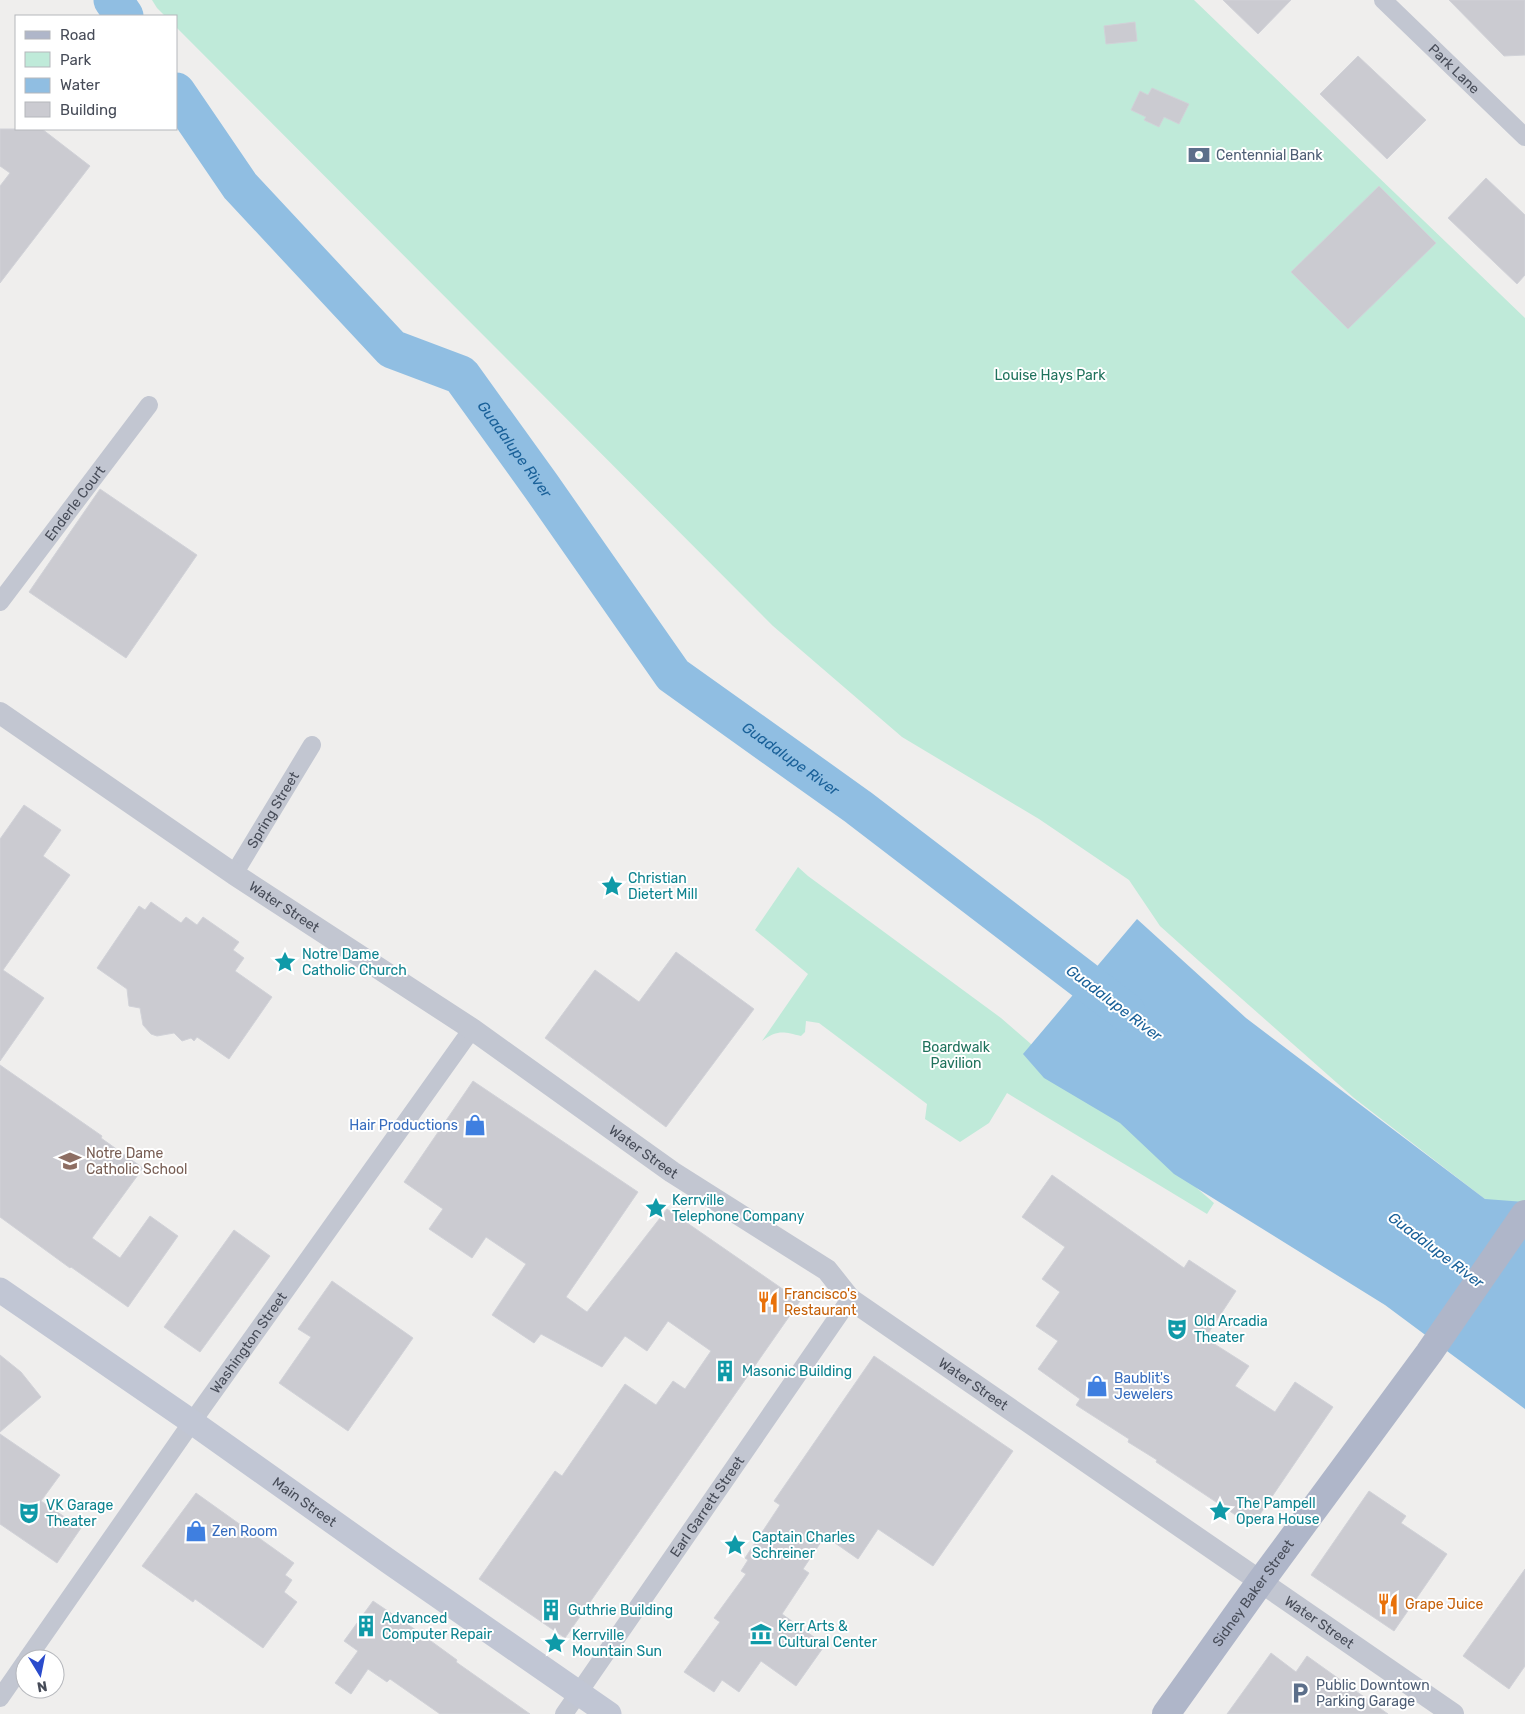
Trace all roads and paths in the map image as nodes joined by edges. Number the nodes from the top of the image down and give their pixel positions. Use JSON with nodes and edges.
{"nodes":[{"id":1,"x":1383,"y":0,"type":"edge"},
{"id":2,"x":1525,"y":137,"type":"edge"},
{"id":3,"x":149,"y":405,"type":"dead end"},
{"id":4,"x":0,"y":602,"type":"edge"},
{"id":5,"x":0,"y":713,"type":"edge"},
{"id":6,"x":312,"y":745,"type":"dead end"},
{"id":7,"x":234,"y":874,"type":"junction"},
{"id":8,"x":472,"y":1029,"type":"junction"},
{"id":9,"x":1525,"y":1214,"type":"edge"},
{"id":10,"x":0,"y":1290,"type":"edge"},
{"id":11,"x":850,"y":1299,"type":"junction"},
{"id":12,"x":192,"y":1422,"type":"junction"},
{"id":13,"x":1261,"y":1581,"type":"junction"},
{"id":14,"x":34,"y":1649,"type":"edge"},
{"id":15,"x":15,"y":1676,"type":"edge"},
{"id":16,"x":579,"y":1693,"type":"junction"},
{"id":17,"x":0,"y":1698,"type":"edge"},
{"id":18,"x":564,"y":1714,"type":"edge"},
{"id":19,"x":609,"y":1714,"type":"edge"},
{"id":20,"x":1166,"y":1714,"type":"edge"},
{"id":21,"x":1453,"y":1714,"type":"edge"}],
"edges":[{"from":1,"to":2,"type":"street","name":"Park Lane"},
{"from":3,"to":4,"type":"street","name":"Enderle Court"},
{"from":5,"to":7,"type":"street","name":"Water Street"},
{"from":6,"to":7,"type":"street","name":"Spring Street"},
{"from":7,"to":8,"type":"street","name":"Water Street"},
{"from":8,"to":11,"type":"street","name":"Water Street"},
{"from":8,"to":12,"type":"street","name":"Washington Street"},
{"from":9,"to":13,"type":"main road","name":"Sidney Baker Street"},
{"from":10,"to":12,"type":"main road","name":"Main Street"},
{"from":11,"to":13,"type":"street","name":"Water Street"},
{"from":11,"to":16,"type":"street","name":"Earl Garrett Street"},
{"from":12,"to":14,"type":"street","name":"Washington Street"},
{"from":12,"to":16,"type":"main road","name":"Main Street"},
{"from":13,"to":20,"type":"main road","name":"Sidney Baker Street"},
{"from":13,"to":21,"type":"street","name":"Water Street"},
{"from":15,"to":17,"type":"street"},
{"from":16,"to":18,"type":"street","name":"Earl Garrett Street"},
{"from":16,"to":19,"type":"main road","name":"Main Street"}]}
